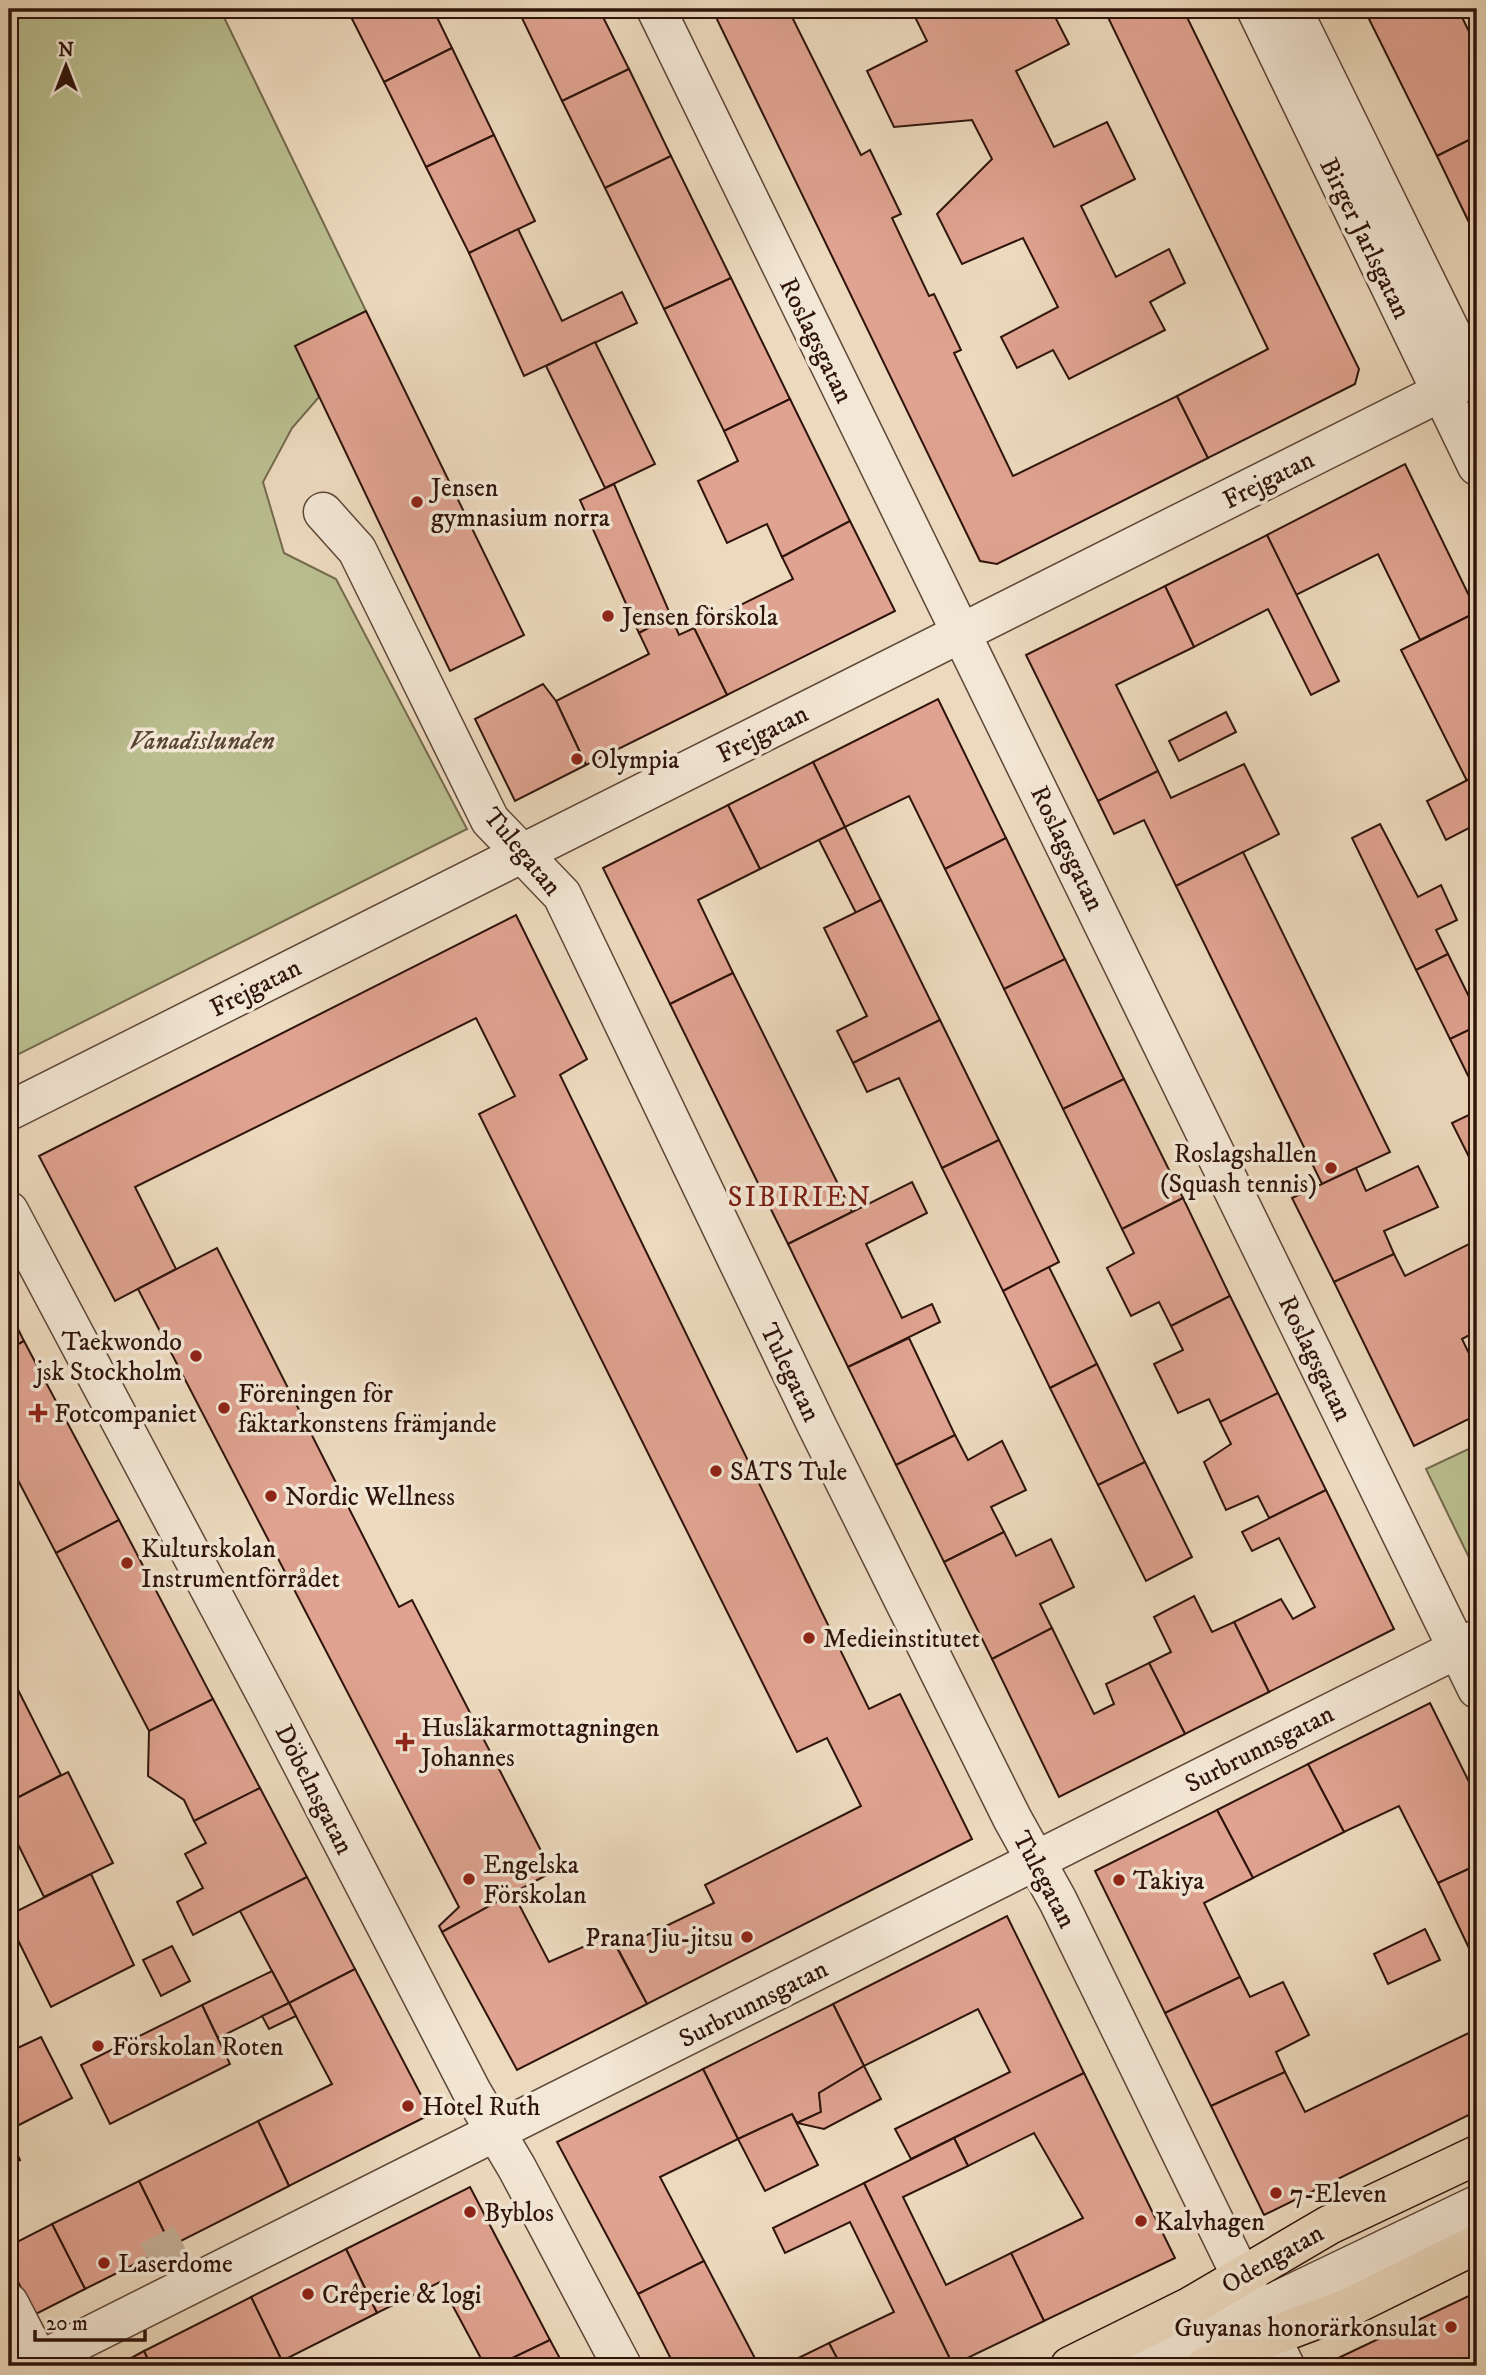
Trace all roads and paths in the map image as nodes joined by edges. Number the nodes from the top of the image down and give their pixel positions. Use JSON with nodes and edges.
{"nodes":[{"id":1,"x":656,"y":9,"type":"edge"},
{"id":2,"x":1256,"y":9,"type":"edge"},
{"id":3,"x":1292,"y":9,"type":"edge"},
{"id":4,"x":1467,"y":382,"type":"edge"},
{"id":5,"x":1477,"y":466,"type":"edge"},
{"id":6,"x":323,"y":512,"type":"dead end"},
{"id":7,"x":964,"y":633,"type":"junction"},
{"id":8,"x":523,"y":855,"type":"junction"},
{"id":9,"x":9,"y":1111,"type":"edge"},
{"id":10,"x":9,"y":1211,"type":"edge"},
{"id":11,"x":1467,"y":1644,"type":"edge"},
{"id":12,"x":1477,"y":1689,"type":"edge"},
{"id":13,"x":1035,"y":1861,"type":"junction"},
{"id":14,"x":494,"y":2133,"type":"junction"},
{"id":15,"x":1477,"y":2155,"type":"edge"},
{"id":16,"x":1477,"y":2205,"type":"edge"},
{"id":17,"x":1477,"y":2244,"type":"edge"},
{"id":18,"x":1241,"y":2276,"type":"junction"},
{"id":19,"x":9,"y":2303,"type":"edge"},
{"id":20,"x":1271,"y":2338,"type":"edge"},
{"id":21,"x":34,"y":2364,"type":"edge"},
{"id":22,"x":622,"y":2366,"type":"edge"},
{"id":23,"x":1070,"y":2366,"type":"edge"},
{"id":24,"x":1141,"y":2366,"type":"edge"},
{"id":25,"x":1206,"y":2366,"type":"edge"}],
"edges":[{"from":1,"to":7,"type":"street","name":"Roslagsgatan"},
{"from":2,"to":4,"type":"street","name":"Birger Jarlsgatan"},
{"from":3,"to":4,"type":"street","name":"Birger Jarlsgatan"},
{"from":4,"to":5,"type":"street","name":"Birger Jarlsgatan"},
{"from":4,"to":7,"type":"street","name":"Frejgatan"},
{"from":6,"to":8,"type":"street","name":"Tulegatan"},
{"from":7,"to":8,"type":"street","name":"Frejgatan"},
{"from":7,"to":11,"type":"street","name":"Roslagsgatan"},
{"from":8,"to":9,"type":"street","name":"Frejgatan"},
{"from":8,"to":13,"type":"street","name":"Tulegatan"},
{"from":10,"to":14,"type":"street","name":"Döbelnsgatan"},
{"from":11,"to":12,"type":"street","name":"Roslagsgatan"},
{"from":11,"to":13,"type":"street","name":"Surbrunnsgatan"},
{"from":13,"to":14,"type":"street","name":"Surbrunnsgatan"},
{"from":13,"to":18,"type":"street","name":"Tulegatan"},
{"from":14,"to":21,"type":"street","name":"Surbrunnsgatan"},
{"from":14,"to":22,"type":"street","name":"Döbelnsgatan"},
{"from":15,"to":18,"type":"main road","name":"Odengatan"},
{"from":16,"to":20,"type":"street","name":"Odengatan"},
{"from":17,"to":20,"type":"main road","name":"Odengatan"},
{"from":18,"to":20,"type":"street","name":"Tulegatan"},
{"from":18,"to":23,"type":"main road","name":"Odengatan"},
{"from":19,"to":21,"type":"street"},
{"from":20,"to":24,"type":"street","name":"Odengatan"},
{"from":20,"to":25,"type":"main road","name":"Odengatan"}]}
